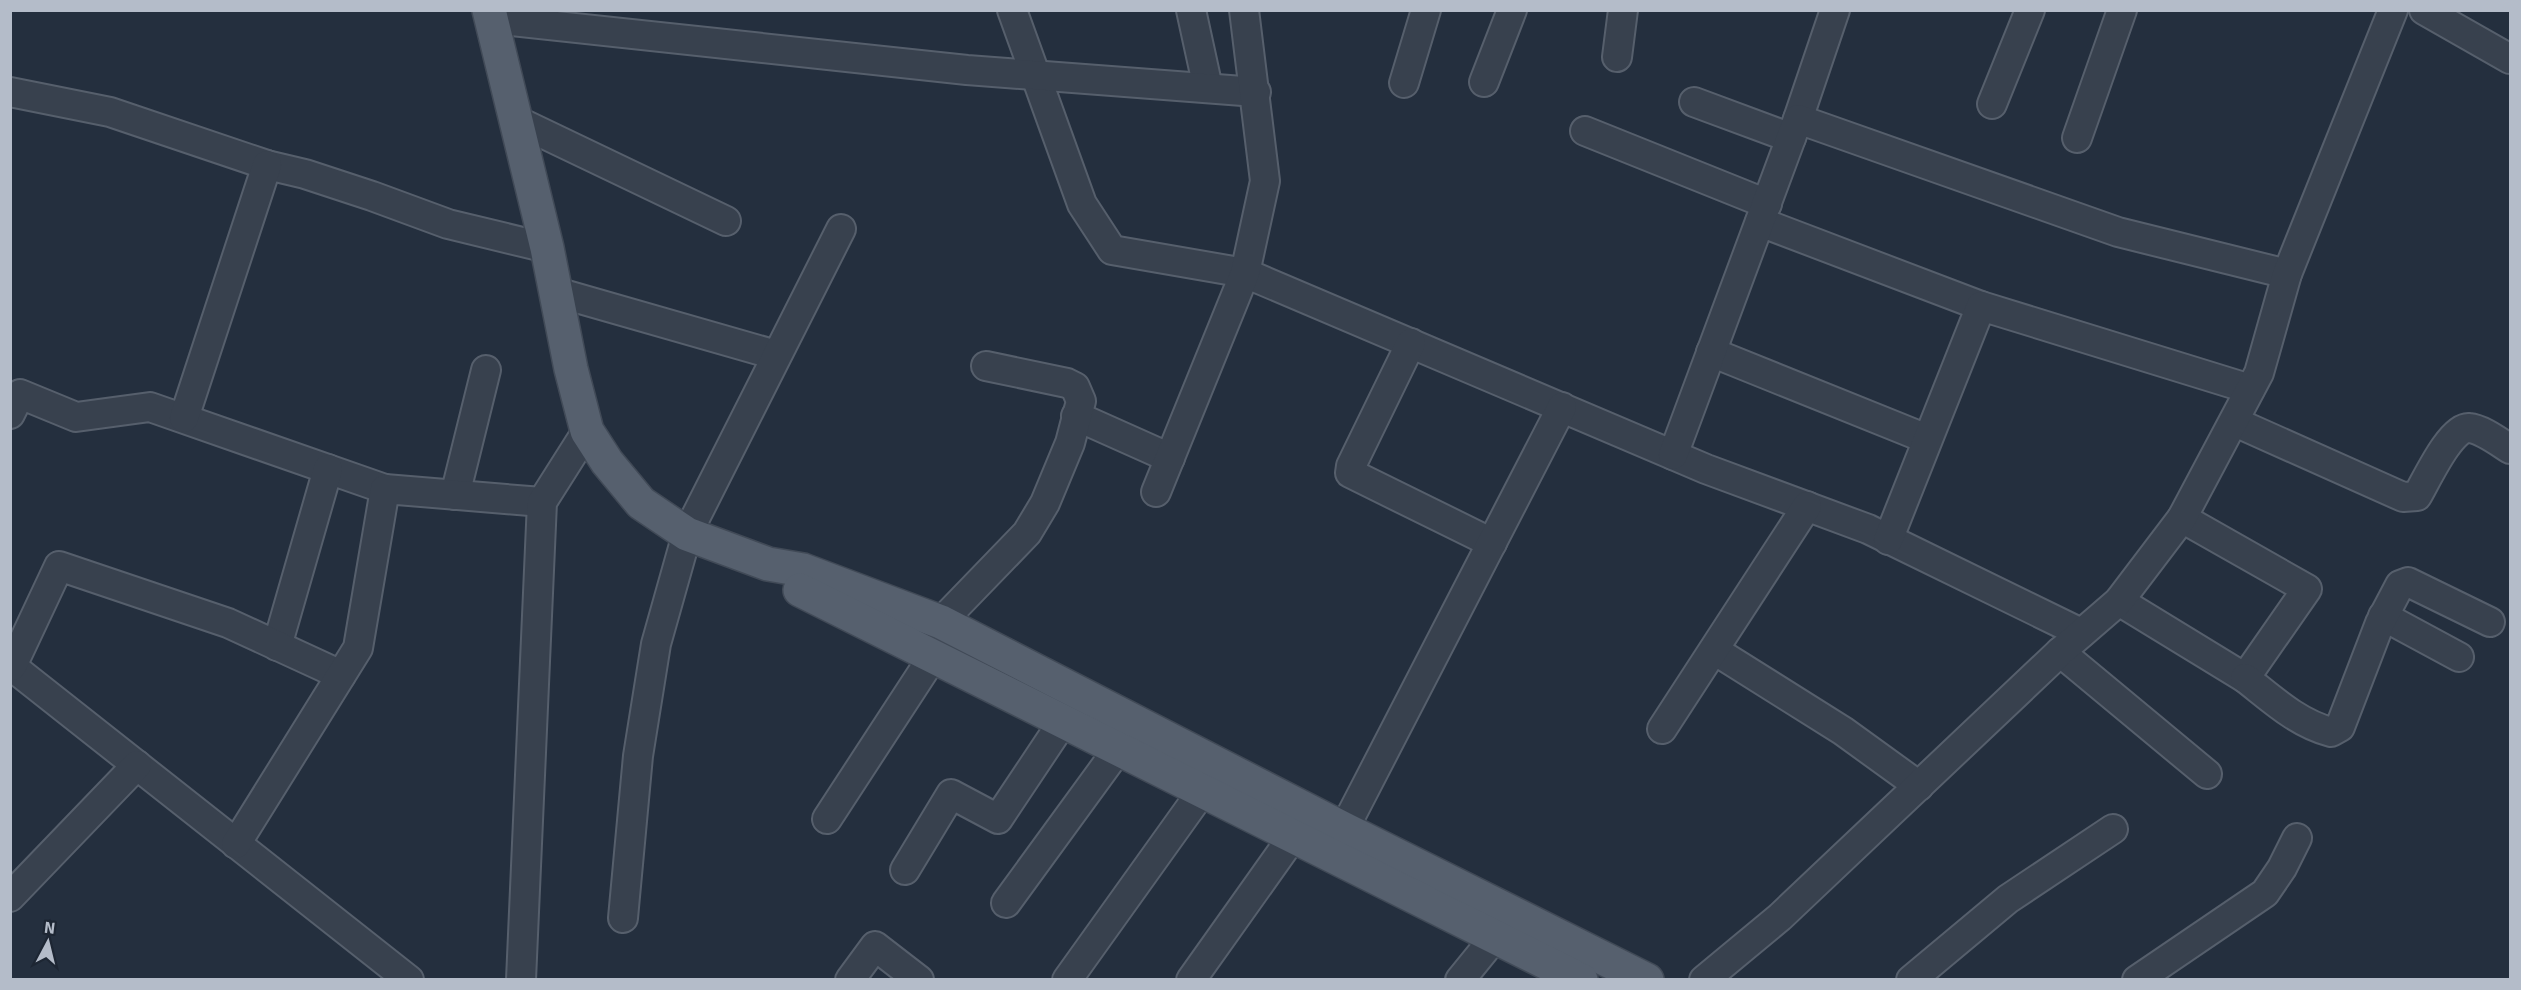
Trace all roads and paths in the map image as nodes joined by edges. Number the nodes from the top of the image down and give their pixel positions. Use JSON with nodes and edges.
{"nodes":[{"id":1,"x":1012,"y":10,"type":"edge"},
{"id":2,"x":1191,"y":10,"type":"edge"},
{"id":3,"x":1244,"y":10,"type":"edge"},
{"id":4,"x":1426,"y":10,"type":"edge"},
{"id":5,"x":1512,"y":10,"type":"edge"},
{"id":6,"x":1623,"y":10,"type":"edge"},
{"id":7,"x":1835,"y":10,"type":"edge"},
{"id":8,"x":2030,"y":10,"type":"edge"},
{"id":9,"x":2122,"y":10,"type":"edge"},
{"id":10,"x":2393,"y":10,"type":"edge"},
{"id":11,"x":2424,"y":10,"type":"edge"},
{"id":12,"x":490,"y":15,"type":"edge"},
{"id":13,"x":1617,"y":57,"type":"dead end"},
{"id":14,"x":2511,"y":59,"type":"edge"},
{"id":15,"x":1033,"y":75,"type":"junction"},
{"id":16,"x":1484,"y":82,"type":"dead end"},
{"id":17,"x":1404,"y":83,"type":"dead end"},
{"id":18,"x":1208,"y":88,"type":"junction"},
{"id":19,"x":10,"y":92,"type":"edge"},
{"id":20,"x":1256,"y":92,"type":"junction"},
{"id":21,"x":1694,"y":102,"type":"dead end"},
{"id":22,"x":1992,"y":104,"type":"dead end"},
{"id":23,"x":515,"y":120,"type":"junction"},
{"id":24,"x":1795,"y":129,"type":"junction"},
{"id":25,"x":1585,"y":131,"type":"dead end"},
{"id":26,"x":2077,"y":138,"type":"dead end"},
{"id":27,"x":267,"y":165,"type":"junction"},
{"id":28,"x":1764,"y":213,"type":"junction"},
{"id":29,"x":726,"y":221,"type":"dead end"},
{"id":30,"x":841,"y":229,"type":"dead end"},
{"id":31,"x":547,"y":248,"type":"junction"},
{"id":32,"x":1245,"y":273,"type":"junction"},
{"id":33,"x":2287,"y":274,"type":"junction"},
{"id":34,"x":556,"y":292,"type":"junction"},
{"id":35,"x":1981,"y":306,"type":"junction"},
{"id":36,"x":1411,"y":343,"type":"junction"},
{"id":37,"x":1711,"y":352,"type":"junction"},
{"id":38,"x":776,"y":355,"type":"junction"},
{"id":39,"x":986,"y":366,"type":"dead end"},
{"id":40,"x":486,"y":370,"type":"dead end"},
{"id":41,"x":2250,"y":389,"type":"junction"},
{"id":42,"x":1562,"y":407,"type":"junction"},
{"id":43,"x":10,"y":414,"type":"edge"},
{"id":44,"x":1076,"y":416,"type":"junction"},
{"id":45,"x":184,"y":418,"type":"junction"},
{"id":46,"x":2235,"y":422,"type":"junction"},
{"id":47,"x":587,"y":431,"type":"junction"},
{"id":48,"x":1928,"y":438,"type":"junction"},
{"id":49,"x":2511,"y":449,"type":"edge"},
{"id":50,"x":1673,"y":455,"type":"junction"},
{"id":51,"x":1170,"y":458,"type":"junction"},
{"id":52,"x":328,"y":469,"type":"junction"},
{"id":53,"x":385,"y":489,"type":"junction"},
{"id":54,"x":1156,"y":492,"type":"dead end"},
{"id":55,"x":455,"y":495,"type":"junction"},
{"id":56,"x":542,"y":502,"type":"junction"},
{"id":57,"x":1807,"y":506,"type":"junction"},
{"id":58,"x":2182,"y":518,"type":"junction"},
{"id":59,"x":687,"y":534,"type":"junction"},
{"id":60,"x":1888,"y":540,"type":"junction"},
{"id":61,"x":1492,"y":543,"type":"junction"},
{"id":62,"x":768,"y":564,"type":"junction"},
{"id":63,"x":2119,"y":601,"type":"junction"},
{"id":64,"x":2383,"y":616,"type":"junction"},
{"id":65,"x":940,"y":622,"type":"junction"},
{"id":66,"x":2490,"y":622,"type":"dead end"},
{"id":67,"x":2081,"y":633,"type":"junction"},
{"id":68,"x":277,"y":646,"type":"junction"},
{"id":69,"x":1714,"y":650,"type":"junction"},
{"id":70,"x":2060,"y":652,"type":"junction"},
{"id":71,"x":2459,"y":657,"type":"dead end"},
{"id":72,"x":932,"y":658,"type":"junction"},
{"id":73,"x":11,"y":666,"type":"edge"},
{"id":74,"x":341,"y":675,"type":"junction"},
{"id":75,"x":2245,"y":678,"type":"junction"},
{"id":76,"x":1064,"y":720,"type":"junction"},
{"id":77,"x":1662,"y":729,"type":"dead end"},
{"id":78,"x":1119,"y":748,"type":"junction"},
{"id":79,"x":137,"y":765,"type":"junction"},
{"id":80,"x":2207,"y":774,"type":"dead end"},
{"id":81,"x":1919,"y":786,"type":"junction"},
{"id":82,"x":1203,"y":790,"type":"junction"},
{"id":83,"x":827,"y":819,"type":"dead end"},
{"id":84,"x":1344,"y":829,"type":"junction"},
{"id":85,"x":2113,"y":829,"type":"dead end"},
{"id":86,"x":1294,"y":836,"type":"junction"},
{"id":87,"x":2297,"y":838,"type":"dead end"},
{"id":88,"x":236,"y":844,"type":"junction"},
{"id":89,"x":905,"y":870,"type":"dead end"},
{"id":90,"x":10,"y":897,"type":"edge"},
{"id":91,"x":1006,"y":903,"type":"dead end"},
{"id":92,"x":623,"y":918,"type":"dead end"},
{"id":93,"x":1495,"y":937,"type":"junction"},
{"id":94,"x":409,"y":980,"type":"edge"},
{"id":95,"x":521,"y":980,"type":"edge"},
{"id":96,"x":850,"y":980,"type":"edge"},
{"id":97,"x":919,"y":980,"type":"edge"},
{"id":98,"x":1067,"y":980,"type":"edge"},
{"id":99,"x":1191,"y":980,"type":"edge"},
{"id":100,"x":1460,"y":980,"type":"edge"},
{"id":101,"x":1581,"y":980,"type":"edge"},
{"id":102,"x":1647,"y":980,"type":"edge"},
{"id":103,"x":1704,"y":980,"type":"edge"},
{"id":104,"x":1911,"y":980,"type":"edge"},
{"id":105,"x":2137,"y":980,"type":"edge"}],
"edges":[{"from":1,"to":15,"type":"street"},
{"from":2,"to":18,"type":"street"},
{"from":3,"to":20,"type":"street"},
{"from":4,"to":17,"type":"street"},
{"from":5,"to":16,"type":"street"},
{"from":6,"to":13,"type":"street"},
{"from":7,"to":24,"type":"street"},
{"from":8,"to":22,"type":"street"},
{"from":9,"to":26,"type":"street"},
{"from":10,"to":33,"type":"street"},
{"from":11,"to":14,"type":"street"},
{"from":12,"to":15,"type":"street"},
{"from":12,"to":23,"type":"main road"},
{"from":15,"to":18,"type":"street"},
{"from":15,"to":32,"type":"street"},
{"from":18,"to":20,"type":"street"},
{"from":19,"to":27,"type":"street"},
{"from":20,"to":32,"type":"street"},
{"from":21,"to":24,"type":"street"},
{"from":23,"to":29,"type":"street"},
{"from":23,"to":31,"type":"main road"},
{"from":24,"to":28,"type":"street"},
{"from":24,"to":33,"type":"street"},
{"from":25,"to":28,"type":"street"},
{"from":27,"to":31,"type":"street"},
{"from":27,"to":45,"type":"street"},
{"from":28,"to":35,"type":"street"},
{"from":28,"to":37,"type":"street"},
{"from":30,"to":38,"type":"street"},
{"from":31,"to":34,"type":"main road"},
{"from":32,"to":36,"type":"street"},
{"from":32,"to":51,"type":"street"},
{"from":33,"to":41,"type":"street"},
{"from":34,"to":38,"type":"street"},
{"from":34,"to":47,"type":"main road"},
{"from":35,"to":41,"type":"street"},
{"from":35,"to":48,"type":"street"},
{"from":36,"to":42,"type":"street"},
{"from":36,"to":61,"type":"street"},
{"from":37,"to":48,"type":"street"},
{"from":37,"to":50,"type":"street"},
{"from":38,"to":59,"type":"street"},
{"from":39,"to":44,"type":"street"},
{"from":40,"to":55,"type":"street"},
{"from":41,"to":46,"type":"street"},
{"from":42,"to":50,"type":"street"},
{"from":42,"to":61,"type":"street"},
{"from":43,"to":45,"type":"street"},
{"from":44,"to":51,"type":"street"},
{"from":44,"to":65,"type":"street"},
{"from":45,"to":52,"type":"street"},
{"from":46,"to":49,"type":"street"},
{"from":46,"to":58,"type":"street"},
{"from":47,"to":56,"type":"street"},
{"from":47,"to":59,"type":"main road"},
{"from":48,"to":60,"type":"street"},
{"from":50,"to":57,"type":"street"},
{"from":51,"to":54,"type":"street"},
{"from":52,"to":53,"type":"street"},
{"from":52,"to":68,"type":"street"},
{"from":53,"to":55,"type":"street"},
{"from":53,"to":74,"type":"street"},
{"from":55,"to":56,"type":"street"},
{"from":56,"to":95,"type":"street"},
{"from":57,"to":60,"type":"street"},
{"from":57,"to":69,"type":"street"},
{"from":58,"to":63,"type":"street"},
{"from":58,"to":75,"type":"street"},
{"from":59,"to":62,"type":"main road"},
{"from":59,"to":92,"type":"street"},
{"from":60,"to":67,"type":"street"},
{"from":61,"to":84,"type":"street"},
{"from":62,"to":65,"type":"main road"},
{"from":62,"to":72,"type":"main road"},
{"from":63,"to":67,"type":"street"},
{"from":63,"to":75,"type":"street"},
{"from":64,"to":66,"type":"street"},
{"from":64,"to":71,"type":"street"},
{"from":64,"to":75,"type":"street"},
{"from":65,"to":84,"type":"main road"},
{"from":67,"to":70,"type":"street"},
{"from":68,"to":73,"type":"street"},
{"from":68,"to":74,"type":"street"},
{"from":69,"to":77,"type":"street"},
{"from":69,"to":81,"type":"street"},
{"from":70,"to":80,"type":"street"},
{"from":70,"to":81,"type":"street"},
{"from":72,"to":76,"type":"main road"},
{"from":72,"to":83,"type":"street"},
{"from":73,"to":79,"type":"street"},
{"from":74,"to":88,"type":"street"},
{"from":76,"to":78,"type":"main road"},
{"from":76,"to":89,"type":"street"},
{"from":78,"to":82,"type":"main road"},
{"from":78,"to":91,"type":"street"},
{"from":79,"to":88,"type":"street"},
{"from":79,"to":90,"type":"street"},
{"from":81,"to":103,"type":"street"},
{"from":82,"to":86,"type":"main road"},
{"from":82,"to":98,"type":"street"},
{"from":84,"to":102,"type":"main road"},
{"from":85,"to":104,"type":"street"},
{"from":86,"to":93,"type":"main road"},
{"from":86,"to":99,"type":"street"},
{"from":87,"to":105,"type":"street"},
{"from":88,"to":94,"type":"street"},
{"from":93,"to":100,"type":"street"},
{"from":93,"to":101,"type":"main road"},
{"from":96,"to":97,"type":"street"}]}
